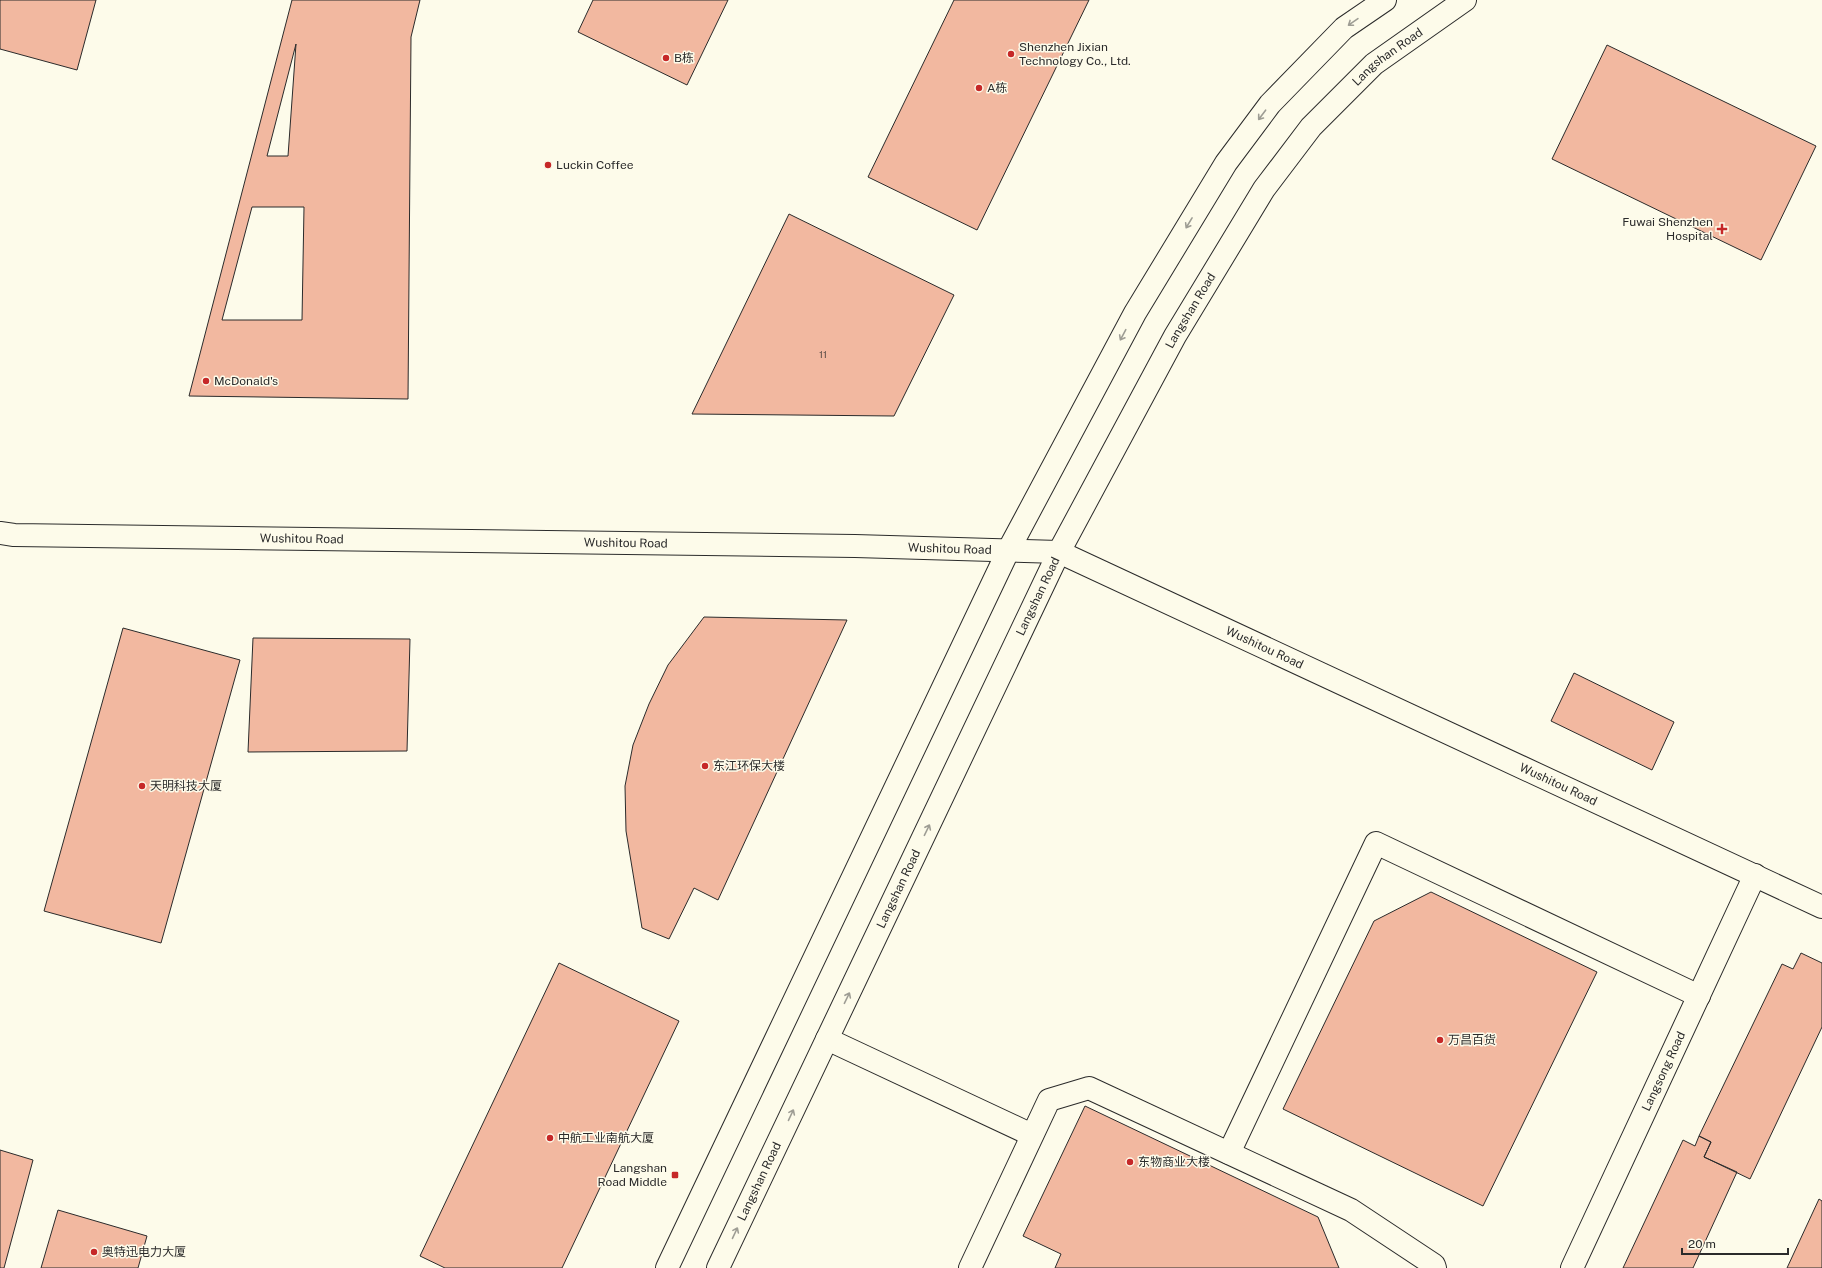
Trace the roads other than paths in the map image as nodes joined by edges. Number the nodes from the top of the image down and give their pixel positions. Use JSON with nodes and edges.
{"nodes":[{"id":1,"x":1384,"y":0,"type":"edge"},
{"id":2,"x":1465,"y":0,"type":"edge"},
{"id":3,"x":0,"y":533,"type":"edge"},
{"id":4,"x":1008,"y":551,"type":"junction"},
{"id":5,"x":1060,"y":552,"type":"junction"},
{"id":6,"x":1755,"y":875,"type":"junction"},
{"id":7,"x":1822,"y":907,"type":"edge"},
{"id":8,"x":1699,"y":996,"type":"junction"},
{"id":9,"x":827,"y":1039,"type":"junction"},
{"id":10,"x":1032,"y":1135,"type":"junction"},
{"id":11,"x":1229,"y":1153,"type":"junction"},
{"id":12,"x":1437,"y":1267,"type":"edge"},
{"id":13,"x":667,"y":1268,"type":"edge"},
{"id":14,"x":718,"y":1268,"type":"edge"},
{"id":15,"x":970,"y":1268,"type":"edge"},
{"id":16,"x":1572,"y":1268,"type":"edge"}],
"edges":[{"from":1,"to":4,"type":"main road","one_way":true},
{"from":2,"to":5,"type":"main road","name":"Langshan Road"},
{"from":3,"to":4,"type":"main road","name":"Wushitou Road"},
{"from":4,"to":5,"type":"main road","name":"Wushitou Road"},
{"from":4,"to":13,"type":"main road"},
{"from":5,"to":6,"type":"main road","name":"Wushitou Road"},
{"from":9,"to":5,"type":"main road","name":"Langshan Road","one_way":true},
{"from":6,"to":7,"type":"main road","name":"Wushitou Road"},
{"from":6,"to":8,"type":"main road","name":"Langsong Road"},
{"from":8,"to":11,"type":"main road"},
{"from":8,"to":16,"type":"main road","name":"Langsong Road"},
{"from":9,"to":10,"type":"main road"},
{"from":14,"to":9,"type":"main road","name":"Langshan Road","one_way":true},
{"from":10,"to":11,"type":"main road"},
{"from":10,"to":15,"type":"main road"},
{"from":11,"to":12,"type":"main road"}]}
